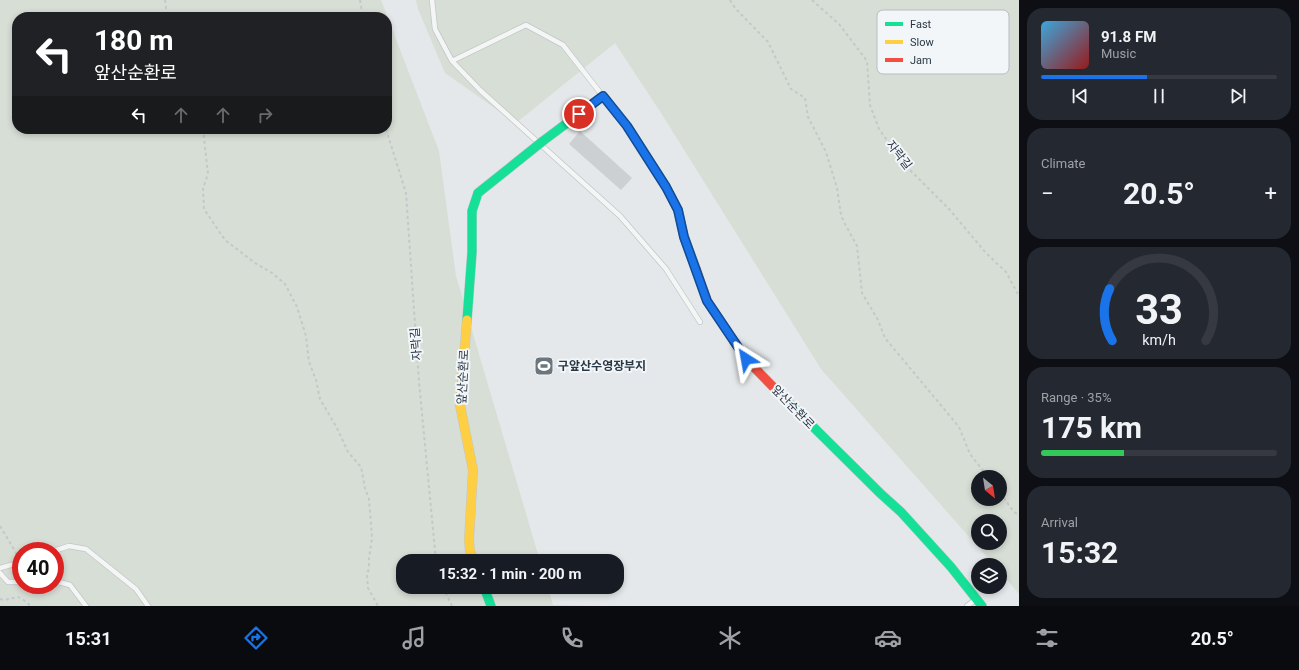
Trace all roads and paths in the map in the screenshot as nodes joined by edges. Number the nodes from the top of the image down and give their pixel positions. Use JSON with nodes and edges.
{"nodes":[{"id":1,"x":165,"y":0,"type":"edge"},
{"id":2,"x":360,"y":0,"type":"edge"},
{"id":3,"x":432,"y":0,"type":"edge"},
{"id":4,"x":730,"y":0,"type":"edge"},
{"id":5,"x":812,"y":0,"type":"edge"},
{"id":6,"x":166,"y":12,"type":"edge"},
{"id":7,"x":362,"y":12,"type":"edge"},
{"id":8,"x":452,"y":61,"type":"junction"},
{"id":9,"x":603,"y":96,"type":"junction"},
{"id":10,"x":204,"y":134,"type":"edge"},
{"id":11,"x":388,"y":134,"type":"edge"},
{"id":12,"x":1019,"y":296,"type":"edge"},
{"id":13,"x":700,"y":322,"type":"dead end"},
{"id":14,"x":983,"y":470,"type":"edge"},
{"id":15,"x":1007,"y":502,"type":"edge"},
{"id":16,"x":1019,"y":515,"type":"edge"},
{"id":17,"x":0,"y":526,"type":"edge"},
{"id":18,"x":12,"y":547,"type":"edge"},
{"id":19,"x":64,"y":548,"type":"edge"},
{"id":20,"x":435,"y":554,"type":"edge"},
{"id":21,"x":471,"y":554,"type":"edge"},
{"id":22,"x":12,"y":565,"type":"edge"},
{"id":23,"x":0,"y":568,"type":"edge"},
{"id":24,"x":0,"y":573,"type":"edge"},
{"id":25,"x":12,"y":582,"type":"edge"},
{"id":26,"x":64,"y":583,"type":"edge"},
{"id":27,"x":446,"y":594,"type":"edge"},
{"id":28,"x":487,"y":594,"type":"edge"},
{"id":29,"x":0,"y":599,"type":"edge"},
{"id":30,"x":979,"y":602,"type":"edge"},
{"id":31,"x":30,"y":606,"type":"edge"},
{"id":32,"x":86,"y":606,"type":"edge"},
{"id":33,"x":148,"y":606,"type":"edge"},
{"id":34,"x":378,"y":606,"type":"edge"},
{"id":35,"x":452,"y":606,"type":"edge"},
{"id":36,"x":491,"y":606,"type":"edge"},
{"id":37,"x":967,"y":606,"type":"edge"}],
"edges":[{"from":1,"to":6,"type":"path"},
{"from":2,"to":7,"type":"path"},
{"from":3,"to":8,"type":"lane"},
{"from":4,"to":14,"type":"path"},
{"from":5,"to":12,"type":"path","name":"자락길"},
{"from":8,"to":9,"type":"lane"},
{"from":8,"to":13,"type":"lane"},
{"from":9,"to":21,"type":"street","name":"앞산순환로","bridge":true},
{"from":9,"to":30,"type":"street","name":"앞산순환로"},
{"from":10,"to":34,"type":"path"},
{"from":11,"to":20,"type":"path","name":"자락길"},
{"from":15,"to":16,"type":"path"},
{"from":17,"to":18,"type":"path"},
{"from":19,"to":33,"type":"lane"},
{"from":22,"to":23,"type":"lane"},
{"from":24,"to":25,"type":"lane"},
{"from":26,"to":32,"type":"lane"},
{"from":27,"to":35,"type":"path"},
{"from":28,"to":36,"type":"street"},
{"from":29,"to":31,"type":"path"},
{"from":30,"to":37,"type":"lane"}]}
